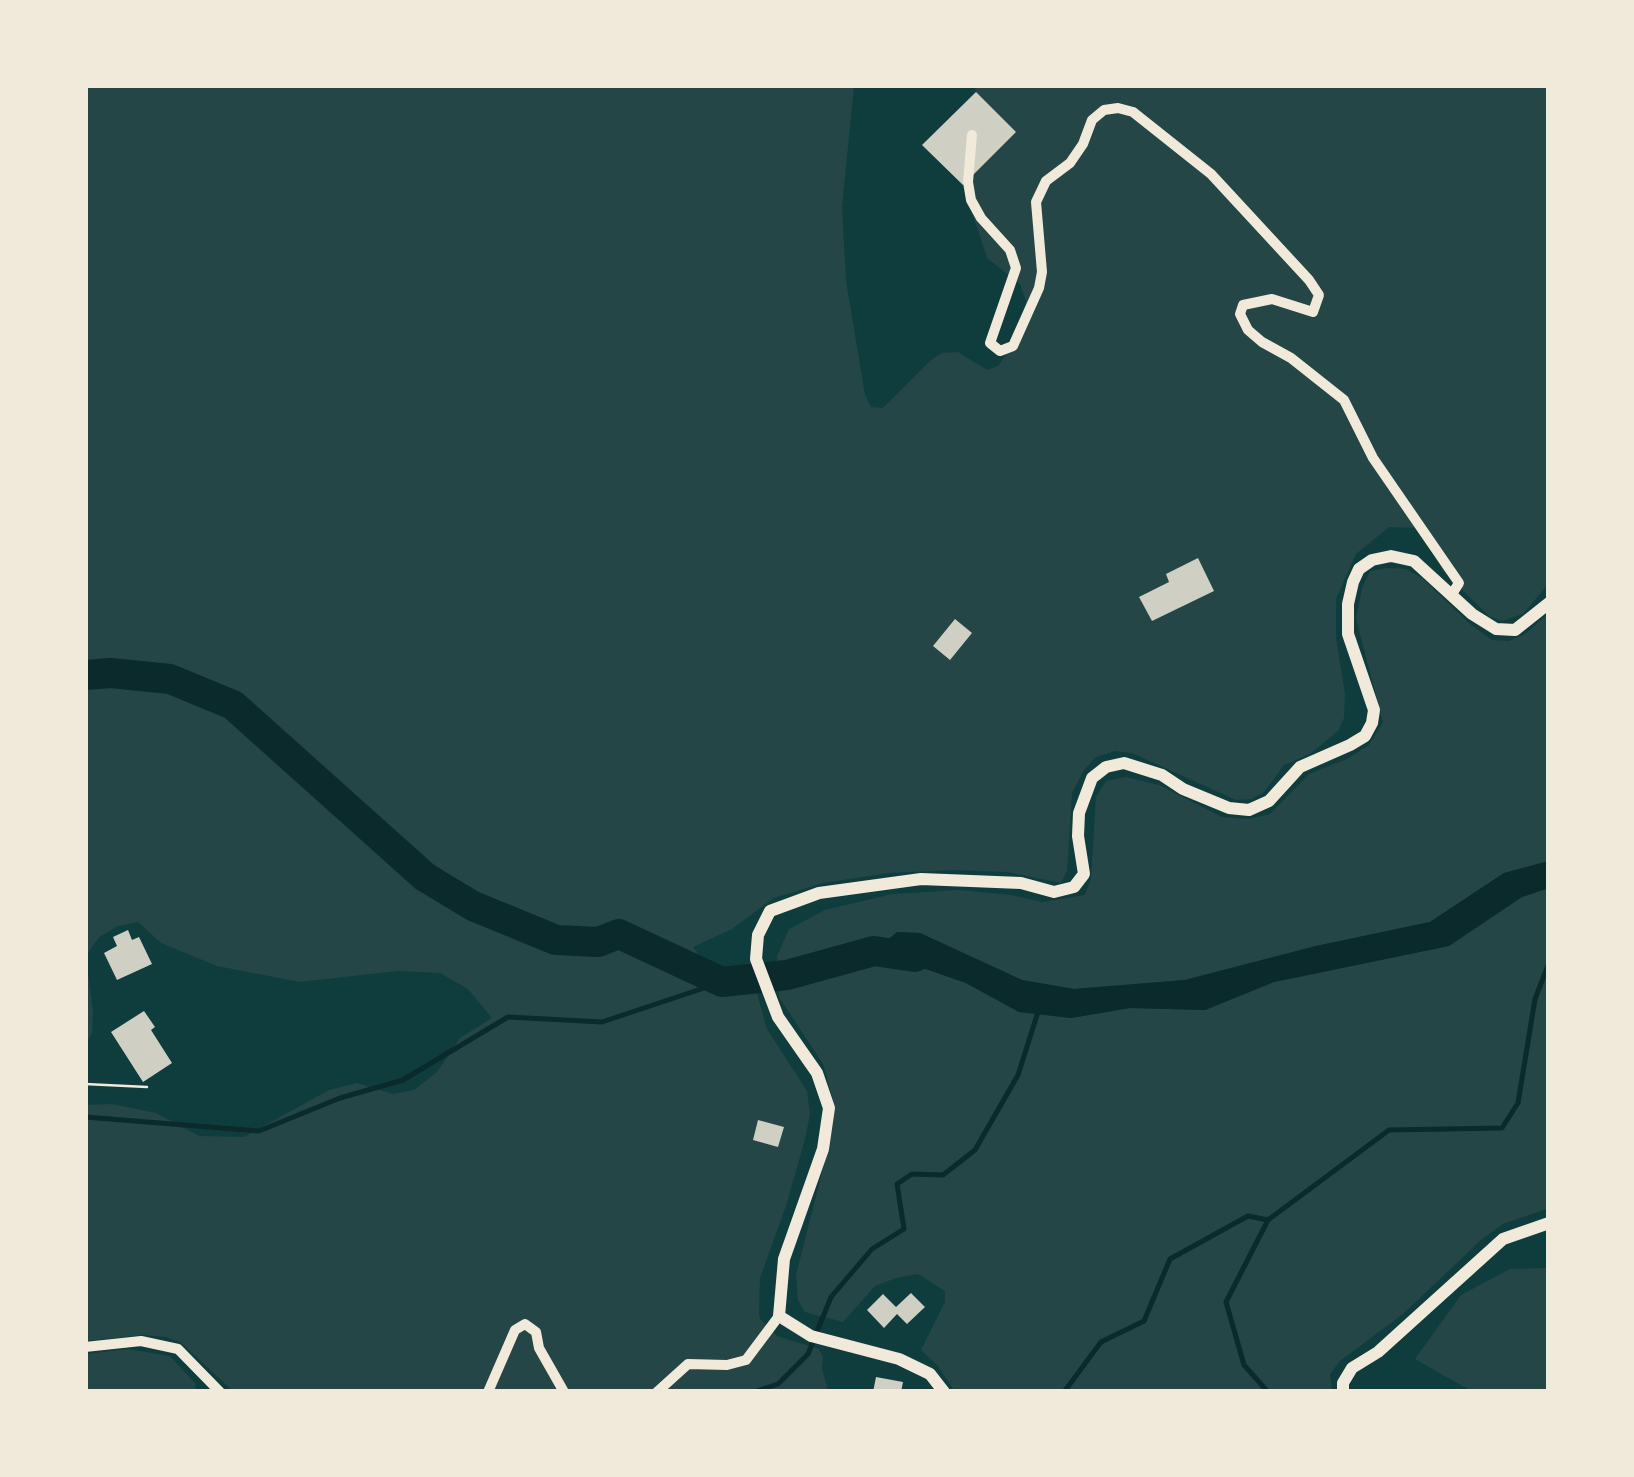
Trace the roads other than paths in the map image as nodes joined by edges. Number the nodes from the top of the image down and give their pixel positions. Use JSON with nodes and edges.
{"nodes":[{"id":1,"x":972,"y":135,"type":"dead end"},
{"id":2,"x":1452,"y":594,"type":"junction"},
{"id":3,"x":1549,"y":603,"type":"edge"},
{"id":4,"x":1549,"y":1223,"type":"edge"},
{"id":5,"x":779,"y":1316,"type":"junction"},
{"id":6,"x":85,"y":1347,"type":"edge"},
{"id":7,"x":220,"y":1392,"type":"edge"},
{"id":8,"x":488,"y":1392,"type":"edge"},
{"id":9,"x":564,"y":1392,"type":"edge"},
{"id":10,"x":657,"y":1392,"type":"edge"},
{"id":11,"x":944,"y":1392,"type":"edge"},
{"id":12,"x":1343,"y":1392,"type":"edge"}],
"edges":[{"from":1,"to":2,"type":"street"},
{"from":2,"to":3,"type":"street"},
{"from":2,"to":5,"type":"street"},
{"from":4,"to":12,"type":"street"},
{"from":5,"to":10,"type":"street"},
{"from":5,"to":11,"type":"street"},
{"from":6,"to":7,"type":"street"},
{"from":8,"to":9,"type":"street"}]}
